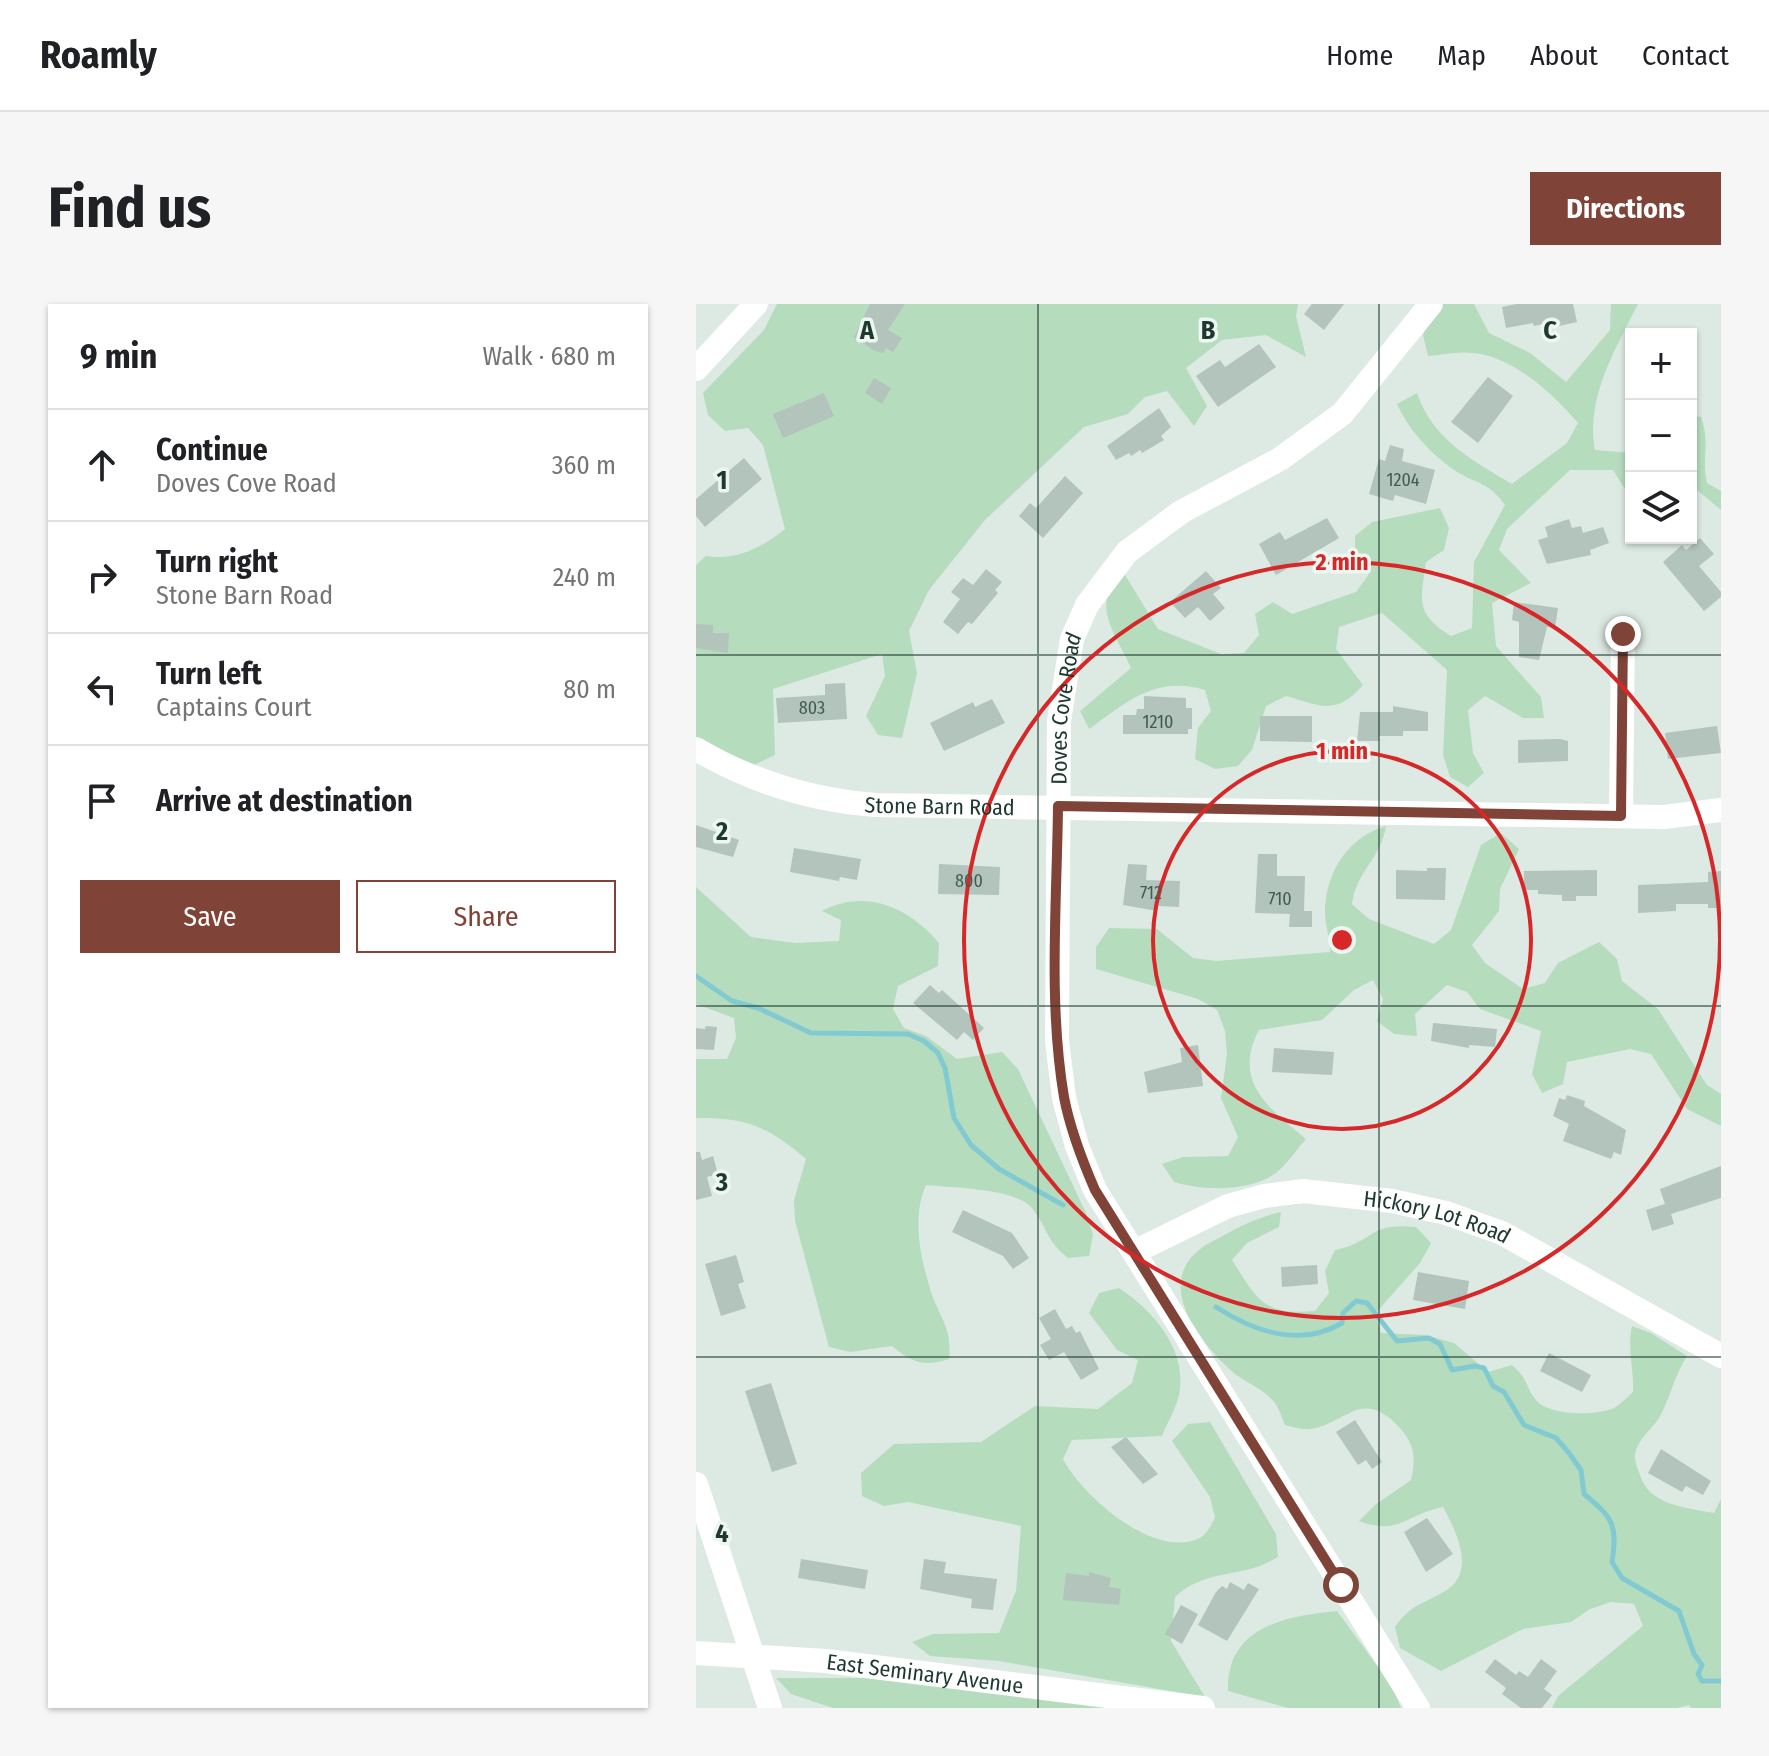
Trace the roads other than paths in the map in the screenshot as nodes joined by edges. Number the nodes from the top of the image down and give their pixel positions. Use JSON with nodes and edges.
{"nodes":[{"id":1,"x":756,"y":304,"type":"edge"},
{"id":2,"x":1431,"y":304,"type":"edge"},
{"id":3,"x":696,"y":369,"type":"edge"},
{"id":4,"x":1623,"y":634,"type":"dead end"},
{"id":5,"x":696,"y":749,"type":"edge"},
{"id":6,"x":1058,"y":806,"type":"junction"},
{"id":7,"x":1721,"y":810,"type":"edge"},
{"id":8,"x":1621,"y":816,"type":"junction"},
{"id":9,"x":1134,"y":1252,"type":"junction"},
{"id":10,"x":1720,"y":1354,"type":"edge"},
{"id":11,"x":696,"y":1484,"type":"edge"},
{"id":12,"x":696,"y":1653,"type":"edge"},
{"id":13,"x":752,"y":1654,"type":"junction"},
{"id":14,"x":770,"y":1708,"type":"edge"},
{"id":15,"x":1203,"y":1708,"type":"edge"},
{"id":16,"x":1418,"y":1708,"type":"edge"}],
"edges":[{"from":1,"to":3,"type":"street"},
{"from":2,"to":6,"type":"street","name":"Doves Cove Road"},
{"from":4,"to":8,"type":"street"},
{"from":5,"to":6,"type":"street","name":"Stone Barn Road"},
{"from":6,"to":8,"type":"street","name":"Stone Barn Road"},
{"from":6,"to":9,"type":"street","name":"Doves Cove Road"},
{"from":7,"to":8,"type":"street","name":"Stone Barn Road"},
{"from":9,"to":10,"type":"street","name":"Hickory Lot Road"},
{"from":9,"to":16,"type":"street","name":"Doves Cove Road"},
{"from":11,"to":13,"type":"street"},
{"from":12,"to":13,"type":"street","name":"East Seminary Avenue"},
{"from":13,"to":14,"type":"street"},
{"from":13,"to":15,"type":"street","name":"East Seminary Avenue"}]}
